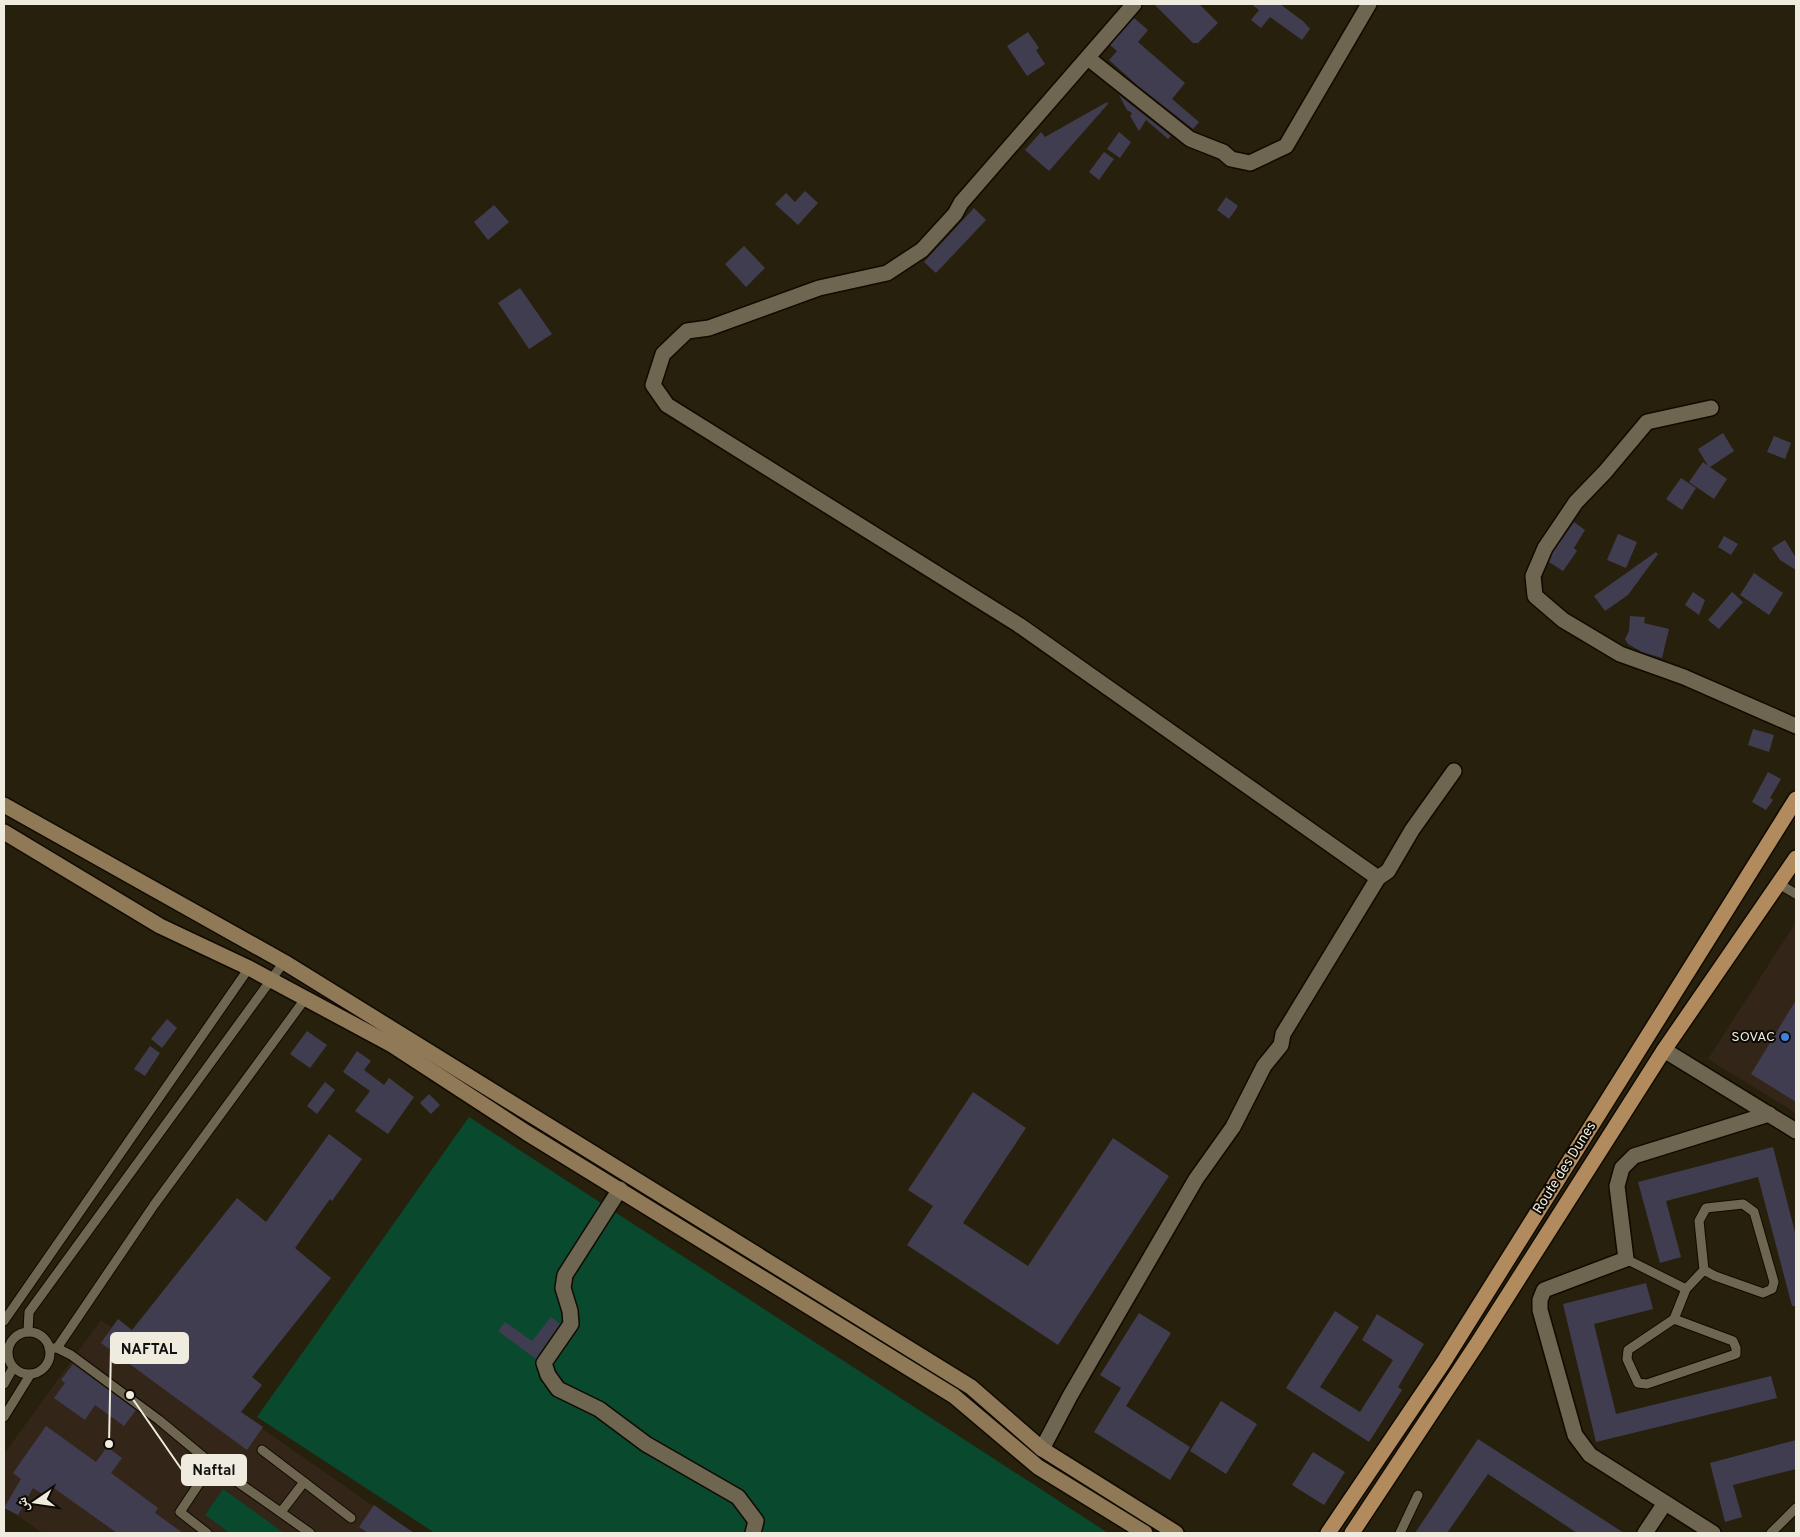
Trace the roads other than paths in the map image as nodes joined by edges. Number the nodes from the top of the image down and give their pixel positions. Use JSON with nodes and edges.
{"nodes":[{"id":1,"x":1134,"y":4,"type":"edge"},
{"id":2,"x":1369,"y":4,"type":"edge"},
{"id":3,"x":1088,"y":58,"type":"junction"},
{"id":4,"x":1711,"y":408,"type":"dead end"},
{"id":5,"x":1796,"y":726,"type":"edge"},
{"id":6,"x":1454,"y":771,"type":"dead end"},
{"id":7,"x":1796,"y":799,"type":"edge"},
{"id":8,"x":4,"y":805,"type":"edge"},
{"id":9,"x":4,"y":832,"type":"edge"},
{"id":10,"x":1796,"y":858,"type":"edge"},
{"id":11,"x":1378,"y":878,"type":"junction"},
{"id":12,"x":1779,"y":884,"type":"junction"},
{"id":13,"x":1796,"y":894,"type":"edge"},
{"id":14,"x":284,"y":962,"type":"junction"},
{"id":15,"x":249,"y":968,"type":"junction"},
{"id":16,"x":272,"y":980,"type":"junction"},
{"id":17,"x":305,"y":998,"type":"junction"},
{"id":18,"x":1664,"y":1050,"type":"junction"},
{"id":19,"x":1769,"y":1114,"type":"junction"},
{"id":20,"x":1796,"y":1130,"type":"edge"},
{"id":21,"x":620,"y":1189,"type":"junction"},
{"id":22,"x":1626,"y":1259,"type":"junction"},
{"id":23,"x":1704,"y":1270,"type":"junction"},
{"id":24,"x":1686,"y":1289,"type":"junction"},
{"id":25,"x":1674,"y":1319,"type":"junction"},
{"id":26,"x":4,"y":1321,"type":"edge"},
{"id":27,"x":28,"y":1332,"type":"junction"},
{"id":28,"x":53,"y":1348,"type":"junction"},
{"id":29,"x":13,"y":1368,"type":"junction"},
{"id":30,"x":30,"y":1375,"type":"junction"},
{"id":31,"x":4,"y":1384,"type":"edge"},
{"id":32,"x":4,"y":1417,"type":"edge"},
{"id":33,"x":1042,"y":1449,"type":"junction"},
{"id":34,"x":262,"y":1450,"type":"dead end"},
{"id":35,"x":212,"y":1464,"type":"junction"},
{"id":36,"x":304,"y":1482,"type":"junction"},
{"id":37,"x":1418,"y":1495,"type":"dead end"},
{"id":38,"x":1665,"y":1503,"type":"junction"},
{"id":39,"x":1796,"y":1508,"type":"edge"},
{"id":40,"x":281,"y":1512,"type":"junction"},
{"id":41,"x":351,"y":1518,"type":"dead end"},
{"id":42,"x":208,"y":1533,"type":"edge"},
{"id":43,"x":310,"y":1533,"type":"edge"},
{"id":44,"x":753,"y":1533,"type":"edge"},
{"id":45,"x":1145,"y":1533,"type":"edge"},
{"id":46,"x":1176,"y":1533,"type":"edge"},
{"id":47,"x":1328,"y":1533,"type":"edge"},
{"id":48,"x":1352,"y":1533,"type":"edge"},
{"id":49,"x":1400,"y":1533,"type":"edge"},
{"id":50,"x":1645,"y":1533,"type":"edge"},
{"id":51,"x":1713,"y":1533,"type":"edge"},
{"id":52,"x":1771,"y":1533,"type":"edge"}],
"edges":[{"from":1,"to":3,"type":"street"},
{"from":2,"to":3,"type":"street"},
{"from":3,"to":11,"type":"street"},
{"from":4,"to":5,"type":"street"},
{"from":6,"to":11,"type":"street"},
{"from":7,"to":47,"type":"main road","name":"Route des Dunes"},
{"from":8,"to":14,"type":"street"},
{"from":9,"to":15,"type":"street"},
{"from":10,"to":12,"type":"main road","name":"Route des Dunes"},
{"from":11,"to":33,"type":"street"},
{"from":12,"to":13,"type":"lane"},
{"from":12,"to":18,"type":"main road","name":"Route des Dunes"},
{"from":14,"to":16,"type":"lane"},
{"from":14,"to":33,"type":"street"},
{"from":15,"to":16,"type":"street"},
{"from":15,"to":26,"type":"lane"},
{"from":16,"to":17,"type":"street"},
{"from":16,"to":27,"type":"lane"},
{"from":17,"to":21,"type":"street"},
{"from":17,"to":28,"type":"lane"},
{"from":18,"to":19,"type":"street"},
{"from":18,"to":48,"type":"main road","name":"Route des Dunes"},
{"from":19,"to":20,"type":"street"},
{"from":19,"to":22,"type":"street"},
{"from":21,"to":44,"type":"street"},
{"from":21,"to":45,"type":"street"},
{"from":22,"to":24,"type":"lane"},
{"from":22,"to":38,"type":"street"},
{"from":23,"to":23,"type":"lane"},
{"from":23,"to":24,"type":"lane"},
{"from":24,"to":25,"type":"lane"},
{"from":25,"to":25,"type":"lane"},
{"from":27,"to":28,"type":"lane"},
{"from":27,"to":29,"type":"lane"},
{"from":28,"to":30,"type":"lane"},
{"from":28,"to":35,"type":"lane"},
{"from":29,"to":30,"type":"lane"},
{"from":29,"to":31,"type":"lane"},
{"from":30,"to":32,"type":"lane"},
{"from":33,"to":46,"type":"street"},
{"from":34,"to":36,"type":"lane"},
{"from":35,"to":40,"type":"lane"},
{"from":35,"to":42,"type":"lane"},
{"from":36,"to":40,"type":"lane"},
{"from":36,"to":41,"type":"lane"},
{"from":37,"to":49,"type":"lane"},
{"from":38,"to":50,"type":"street"},
{"from":38,"to":51,"type":"street"},
{"from":39,"to":52,"type":"lane"},
{"from":40,"to":43,"type":"lane"}]}
